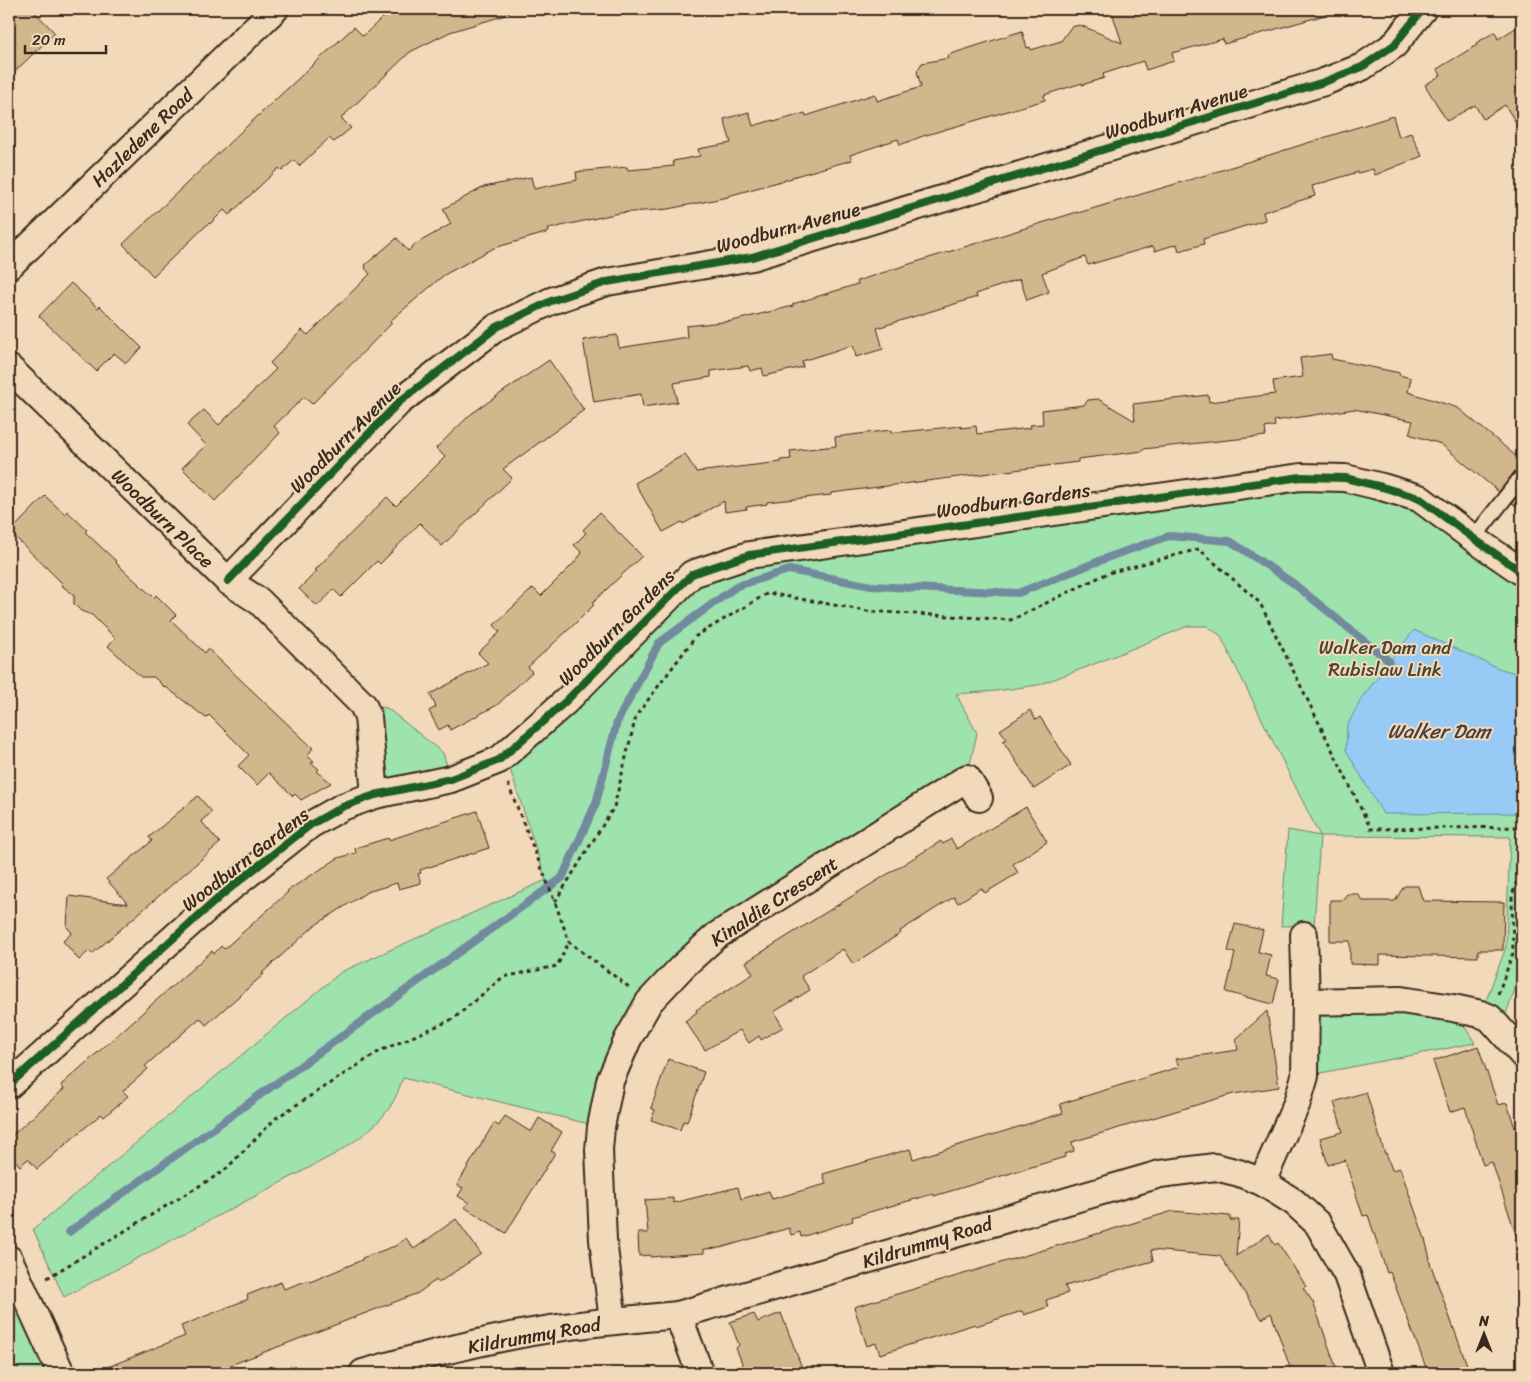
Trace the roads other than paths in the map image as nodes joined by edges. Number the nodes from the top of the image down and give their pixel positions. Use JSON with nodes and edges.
{"nodes":[{"id":1,"x":275,"y":9,"type":"edge"},
{"id":2,"x":1423,"y":9,"type":"edge"},
{"id":3,"x":9,"y":266,"type":"edge"},
{"id":4,"x":9,"y":368,"type":"edge"},
{"id":5,"x":1522,"y":476,"type":"edge"},
{"id":6,"x":1474,"y":539,"type":"junction"},
{"id":7,"x":1522,"y":572,"type":"edge"},
{"id":8,"x":228,"y":581,"type":"junction"},
{"id":9,"x":375,"y":795,"type":"junction"},
{"id":10,"x":979,"y":798,"type":"dead end"},
{"id":11,"x":1304,"y":935,"type":"dead end"},
{"id":12,"x":1306,"y":1002,"type":"junction"},
{"id":13,"x":1522,"y":1054,"type":"edge"},
{"id":14,"x":9,"y":1085,"type":"edge"},
{"id":15,"x":1262,"y":1182,"type":"junction"},
{"id":16,"x":9,"y":1259,"type":"edge"},
{"id":17,"x":678,"y":1315,"type":"junction"},
{"id":18,"x":613,"y":1321,"type":"junction"},
{"id":19,"x":61,"y":1373,"type":"edge"},
{"id":20,"x":363,"y":1373,"type":"edge"},
{"id":21,"x":700,"y":1373,"type":"edge"},
{"id":22,"x":1381,"y":1373,"type":"edge"}],
"edges":[{"from":1,"to":3,"type":"street","name":"Hazledene Road"},
{"from":2,"to":8,"type":"street","name":"Woodburn Avenue"},
{"from":4,"to":8,"type":"street","name":"Woodburn Place"},
{"from":5,"to":6,"type":"lane"},
{"from":6,"to":7,"type":"street","name":"Woodburn Gardens"},
{"from":6,"to":9,"type":"street","name":"Woodburn Gardens"},
{"from":8,"to":9,"type":"street","name":"Woodburn Place"},
{"from":9,"to":14,"type":"street","name":"Woodburn Gardens"},
{"from":10,"to":18,"type":"street","name":"Kinaldie Crescent"},
{"from":11,"to":12,"type":"street"},
{"from":12,"to":13,"type":"street"},
{"from":12,"to":15,"type":"street"},
{"from":15,"to":17,"type":"street","name":"Kildrummy Road"},
{"from":15,"to":22,"type":"street","name":"Kildrummy Road"},
{"from":16,"to":19,"type":"street"},
{"from":17,"to":18,"type":"street","name":"Kildrummy Road"},
{"from":17,"to":21,"type":"street"},
{"from":18,"to":20,"type":"street","name":"Kildrummy Road"}]}
